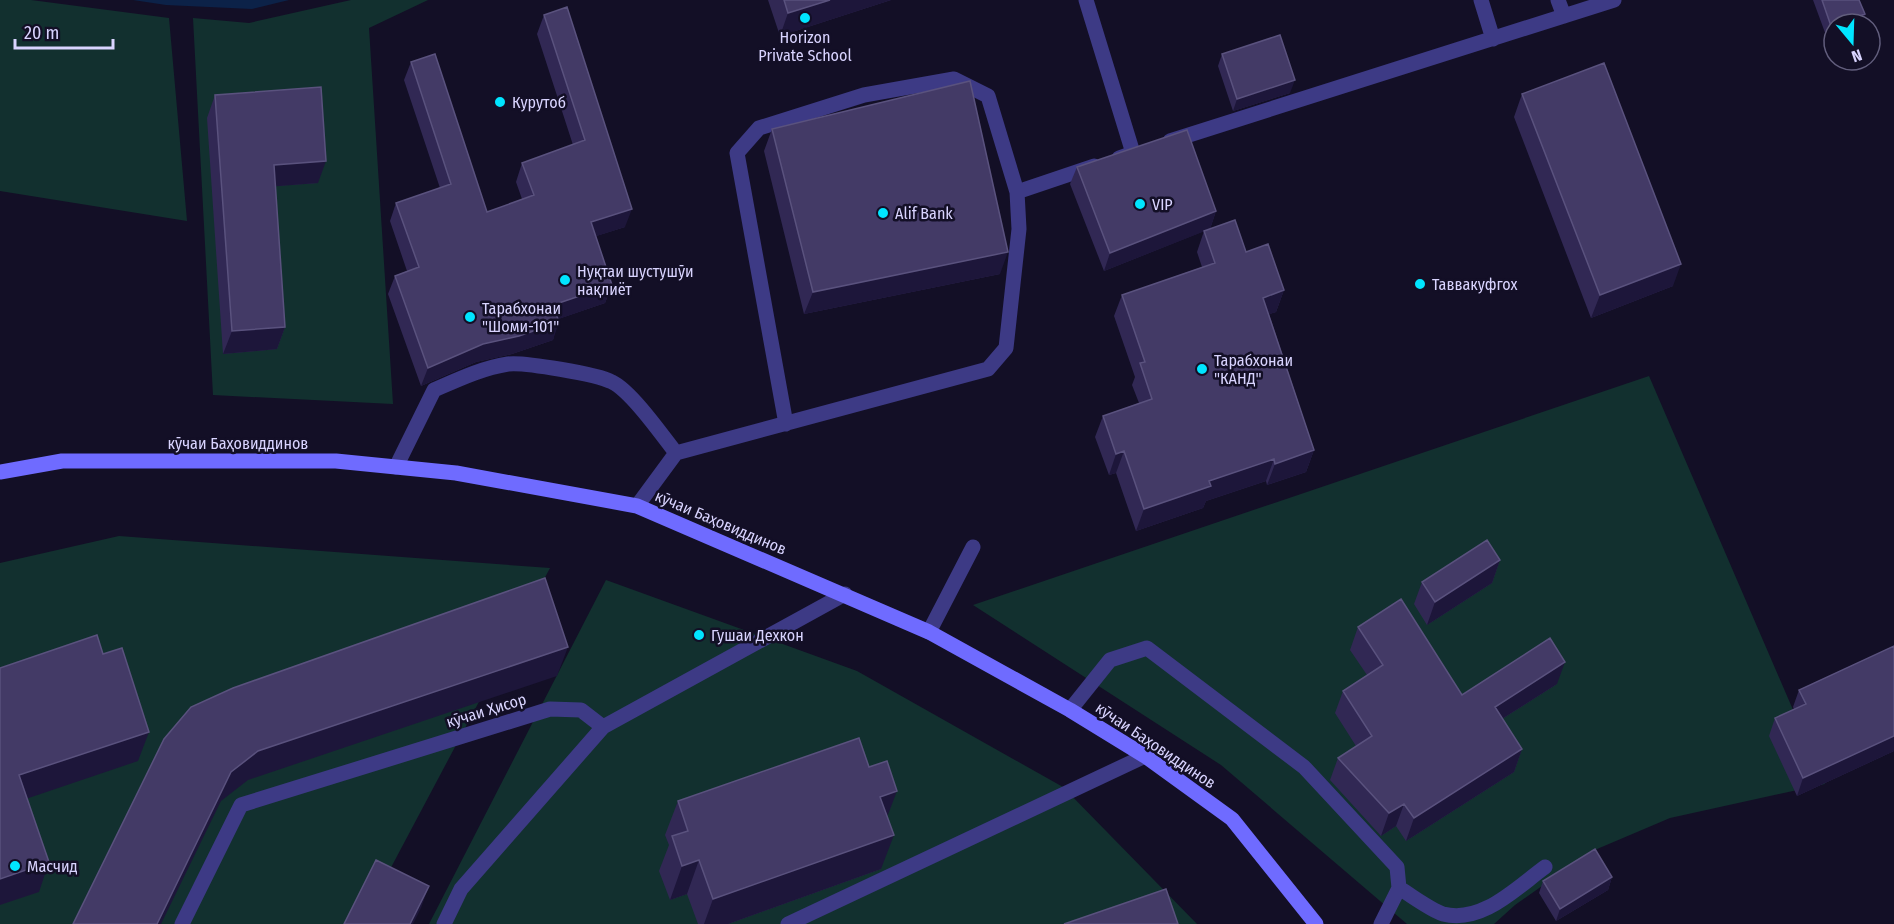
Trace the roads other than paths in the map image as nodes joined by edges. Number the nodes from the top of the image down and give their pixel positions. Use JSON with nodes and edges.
{"nodes":[{"id":1,"x":1086,"y":0,"type":"edge"},
{"id":2,"x":1481,"y":0,"type":"edge"},
{"id":3,"x":1558,"y":0,"type":"edge"},
{"id":4,"x":1614,"y":0,"type":"edge"},
{"id":5,"x":1564,"y":16,"type":"junction"},
{"id":6,"x":1493,"y":39,"type":"junction"},
{"id":7,"x":1144,"y":150,"type":"junction"},
{"id":8,"x":1017,"y":192,"type":"junction"},
{"id":9,"x":786,"y":424,"type":"junction"},
{"id":10,"x":676,"y":453,"type":"junction"},
{"id":11,"x":396,"y":467,"type":"junction"},
{"id":12,"x":0,"y":472,"type":"edge"},
{"id":13,"x":637,"y":506,"type":"junction"},
{"id":14,"x":973,"y":547,"type":"dead end"},
{"id":15,"x":845,"y":594,"type":"junction"},
{"id":16,"x":929,"y":632,"type":"junction"},
{"id":17,"x":1070,"y":710,"type":"junction"},
{"id":18,"x":603,"y":727,"type":"junction"},
{"id":19,"x":1144,"y":756,"type":"junction"},
{"id":20,"x":1545,"y":867,"type":"dead end"},
{"id":21,"x":1399,"y":888,"type":"junction"},
{"id":22,"x":182,"y":924,"type":"edge"},
{"id":23,"x":444,"y":924,"type":"edge"},
{"id":24,"x":788,"y":924,"type":"edge"},
{"id":25,"x":1316,"y":924,"type":"edge"},
{"id":26,"x":1381,"y":924,"type":"edge"}],
"edges":[{"from":1,"to":7,"type":"street"},
{"from":2,"to":6,"type":"street"},
{"from":3,"to":5,"type":"street"},
{"from":4,"to":5,"type":"street"},
{"from":5,"to":6,"type":"street"},
{"from":6,"to":7,"type":"street"},
{"from":7,"to":8,"type":"street"},
{"from":8,"to":9,"type":"street"},
{"from":8,"to":9,"type":"street"},
{"from":9,"to":10,"type":"street"},
{"from":10,"to":11,"type":"street"},
{"from":10,"to":13,"type":"street"},
{"from":11,"to":12,"type":"street","name":"кӯчаи Баҳовиддинов"},
{"from":11,"to":13,"type":"street","name":"кӯчаи Баҳовиддинов"},
{"from":13,"to":15,"type":"street","name":"кӯчаи Баҳовиддинов"},
{"from":14,"to":16,"type":"street"},
{"from":15,"to":16,"type":"street","name":"кӯчаи Баҳовиддинов"},
{"from":15,"to":18,"type":"street"},
{"from":16,"to":17,"type":"street","name":"кӯчаи Баҳовиддинов"},
{"from":17,"to":19,"type":"street","name":"кӯчаи Баҳовиддинов"},
{"from":17,"to":21,"type":"street"},
{"from":18,"to":22,"type":"street","name":"кӯчаи Ҳисор"},
{"from":18,"to":23,"type":"street"},
{"from":19,"to":24,"type":"street"},
{"from":19,"to":25,"type":"street","name":"кӯчаи Баҳовиддинов"},
{"from":20,"to":21,"type":"street"},
{"from":21,"to":26,"type":"street"}]}
